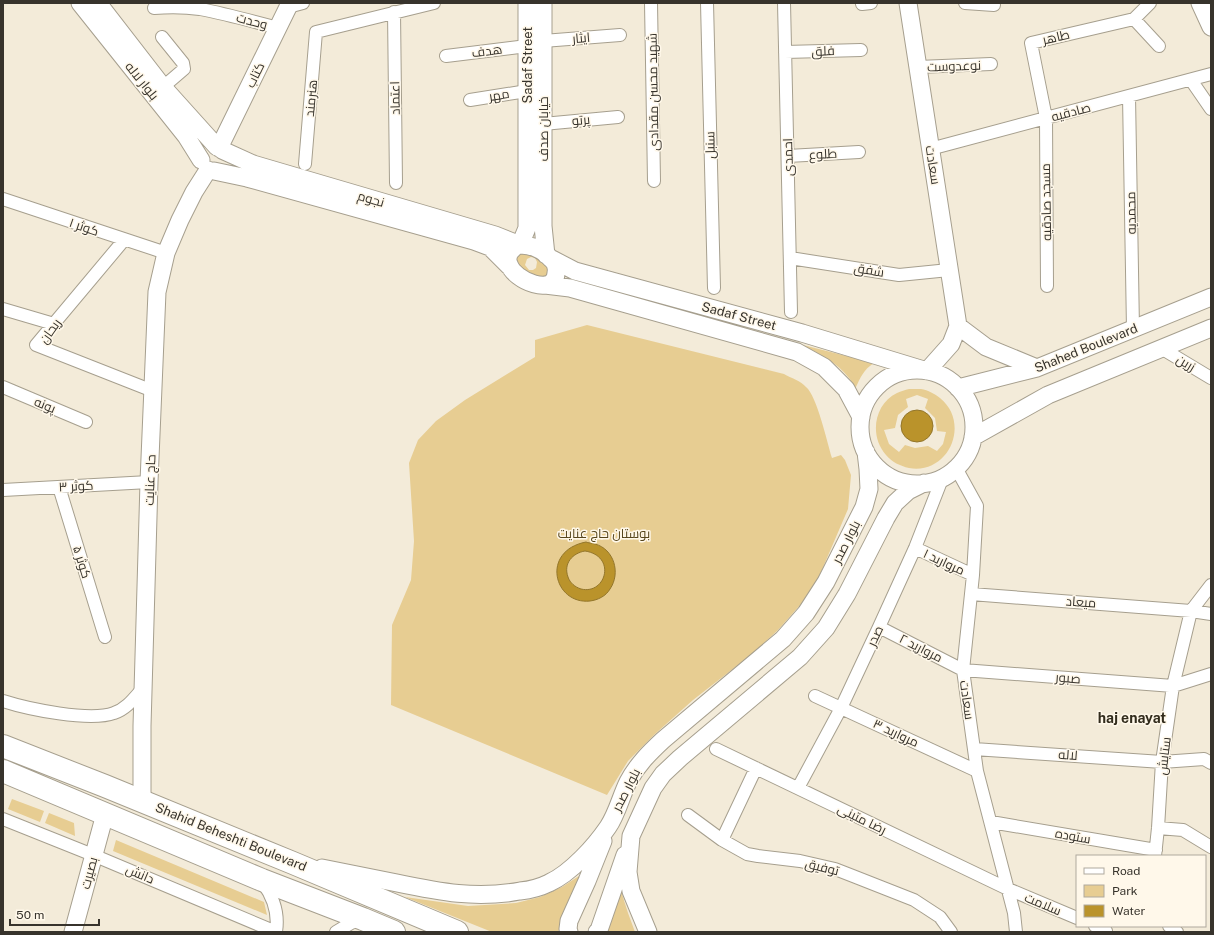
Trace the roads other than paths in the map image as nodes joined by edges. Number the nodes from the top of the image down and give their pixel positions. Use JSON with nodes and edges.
{"nodes":[{"id":1,"x":80,"y":3,"type":"edge"},
{"id":2,"x":98,"y":3,"type":"edge"},
{"id":3,"x":434,"y":3,"type":"edge"},
{"id":4,"x":527,"y":3,"type":"edge"},
{"id":5,"x":543,"y":3,"type":"edge"},
{"id":6,"x":651,"y":3,"type":"edge"},
{"id":7,"x":707,"y":3,"type":"edge"},
{"id":8,"x":784,"y":3,"type":"edge"},
{"id":9,"x":908,"y":3,"type":"edge"},
{"id":10,"x":965,"y":3,"type":"edge"},
{"id":11,"x":1150,"y":3,"type":"edge"},
{"id":12,"x":1200,"y":3,"type":"edge"},
{"id":13,"x":294,"y":4,"type":"edge"},
{"id":14,"x":994,"y":5,"type":"dead end"},
{"id":15,"x":154,"y":8,"type":"dead end"},
{"id":16,"x":394,"y":12,"type":"junction"},
{"id":17,"x":1134,"y":19,"type":"junction"},
{"id":18,"x":1211,"y":27,"type":"edge"},
{"id":19,"x":278,"y":28,"type":"junction"},
{"id":20,"x":620,"y":35,"type":"dead end"},
{"id":21,"x":162,"y":37,"type":"dead end"},
{"id":22,"x":543,"y":41,"type":"junction"},
{"id":23,"x":527,"y":46,"type":"junction"},
{"id":24,"x":1159,"y":46,"type":"dead end"},
{"id":25,"x":861,"y":50,"type":"dead end"},
{"id":26,"x":785,"y":52,"type":"junction"},
{"id":27,"x":446,"y":56,"type":"dead end"},
{"id":28,"x":991,"y":64,"type":"dead end"},
{"id":29,"x":918,"y":67,"type":"junction"},
{"id":30,"x":1211,"y":74,"type":"edge"},
{"id":31,"x":1191,"y":80,"type":"junction"},
{"id":32,"x":163,"y":87,"type":"junction"},
{"id":33,"x":527,"y":90,"type":"junction"},
{"id":34,"x":1129,"y":96,"type":"junction"},
{"id":35,"x":470,"y":100,"type":"dead end"},
{"id":36,"x":1211,"y":109,"type":"edge"},
{"id":37,"x":618,"y":117,"type":"dead end"},
{"id":38,"x":1046,"y":118,"type":"junction"},
{"id":39,"x":543,"y":124,"type":"junction"},
{"id":40,"x":219,"y":148,"type":"junction"},
{"id":41,"x":930,"y":149,"type":"junction"},
{"id":42,"x":859,"y":152,"type":"dead end"},
{"id":43,"x":788,"y":156,"type":"junction"},
{"id":44,"x":305,"y":164,"type":"dead end"},
{"id":45,"x":207,"y":167,"type":"junction"},
{"id":46,"x":654,"y":181,"type":"dead end"},
{"id":47,"x":396,"y":183,"type":"dead end"},
{"id":48,"x":3,"y":199,"type":"edge"},
{"id":49,"x":124,"y":240,"type":"junction"},
{"id":50,"x":520,"y":245,"type":"junction"},
{"id":51,"x":166,"y":253,"type":"junction"},
{"id":52,"x":549,"y":257,"type":"junction"},
{"id":53,"x":790,"y":258,"type":"junction"},
{"id":54,"x":509,"y":266,"type":"junction"},
{"id":55,"x":949,"y":270,"type":"junction"},
{"id":56,"x":545,"y":285,"type":"junction"},
{"id":57,"x":1047,"y":286,"type":"dead end"},
{"id":58,"x":714,"y":288,"type":"dead end"},
{"id":59,"x":1211,"y":297,"type":"edge"},
{"id":60,"x":3,"y":309,"type":"edge"},
{"id":61,"x":791,"y":312,"type":"dead end"},
{"id":62,"x":54,"y":324,"type":"junction"},
{"id":63,"x":958,"y":326,"type":"junction"},
{"id":64,"x":1211,"y":328,"type":"edge"},
{"id":65,"x":1132,"y":329,"type":"junction"},
{"id":66,"x":1161,"y":348,"type":"junction"},
{"id":67,"x":1037,"y":368,"type":"junction"},
{"id":68,"x":927,"y":371,"type":"junction"},
{"id":69,"x":1211,"y":378,"type":"edge"},
{"id":70,"x":3,"y":388,"type":"edge"},
{"id":71,"x":958,"y":388,"type":"junction"},
{"id":72,"x":153,"y":391,"type":"junction"},
{"id":73,"x":861,"y":417,"type":"junction"},
{"id":74,"x":86,"y":422,"type":"dead end"},
{"id":75,"x":973,"y":438,"type":"junction"},
{"id":76,"x":866,"y":452,"type":"junction"},
{"id":77,"x":956,"y":468,"type":"junction"},
{"id":78,"x":942,"y":479,"type":"junction"},
{"id":79,"x":149,"y":482,"type":"junction"},
{"id":80,"x":924,"y":484,"type":"junction"},
{"id":81,"x":58,"y":486,"type":"junction"},
{"id":82,"x":3,"y":490,"type":"edge"},
{"id":83,"x":915,"y":548,"type":"junction"},
{"id":84,"x":973,"y":575,"type":"junction"},
{"id":85,"x":1211,"y":586,"type":"edge"},
{"id":86,"x":971,"y":594,"type":"junction"},
{"id":87,"x":1191,"y":611,"type":"junction"},
{"id":88,"x":1211,"y":614,"type":"edge"},
{"id":89,"x":879,"y":627,"type":"junction"},
{"id":90,"x":105,"y":637,"type":"dead end"},
{"id":91,"x":962,"y":670,"type":"junction"},
{"id":92,"x":1211,"y":674,"type":"edge"},
{"id":93,"x":1173,"y":686,"type":"junction"},
{"id":94,"x":144,"y":687,"type":"junction"},
{"id":95,"x":815,"y":696,"type":"dead end"},
{"id":96,"x":3,"y":701,"type":"edge"},
{"id":97,"x":841,"y":708,"type":"junction"},
{"id":98,"x":3,"y":746,"type":"edge"},
{"id":99,"x":716,"y":749,"type":"dead end"},
{"id":100,"x":974,"y":749,"type":"junction"},
{"id":101,"x":1162,"y":762,"type":"junction"},
{"id":102,"x":1211,"y":763,"type":"edge"},
{"id":103,"x":756,"y":768,"type":"junction"},
{"id":104,"x":3,"y":771,"type":"edge"},
{"id":105,"x":977,"y":771,"type":"junction"},
{"id":106,"x":798,"y":788,"type":"junction"},
{"id":107,"x":142,"y":801,"type":"junction"},
{"id":108,"x":105,"y":814,"type":"junction"},
{"id":109,"x":688,"y":815,"type":"dead end"},
{"id":110,"x":3,"y":819,"type":"edge"},
{"id":111,"x":991,"y":822,"type":"junction"},
{"id":112,"x":609,"y":826,"type":"junction"},
{"id":113,"x":1158,"y":828,"type":"junction"},
{"id":114,"x":631,"y":836,"type":"junction"},
{"id":115,"x":722,"y":840,"type":"junction"},
{"id":116,"x":1211,"y":847,"type":"edge"},
{"id":117,"x":1155,"y":853,"type":"edge"},
{"id":118,"x":93,"y":854,"type":"junction"},
{"id":119,"x":293,"y":863,"type":"junction"},
{"id":120,"x":262,"y":880,"type":"junction"},
{"id":121,"x":1008,"y":889,"type":"junction"},
{"id":122,"x":1076,"y":918,"type":"edge"},
{"id":123,"x":364,"y":919,"type":"junction"},
{"id":124,"x":73,"y":932,"type":"edge"},
{"id":125,"x":276,"y":932,"type":"edge"},
{"id":126,"x":336,"y":932,"type":"edge"},
{"id":127,"x":394,"y":932,"type":"edge"},
{"id":128,"x":457,"y":932,"type":"edge"},
{"id":129,"x":569,"y":932,"type":"edge"},
{"id":130,"x":597,"y":932,"type":"edge"},
{"id":131,"x":648,"y":932,"type":"edge"},
{"id":132,"x":952,"y":932,"type":"edge"},
{"id":133,"x":1016,"y":932,"type":"edge"}],
"edges":[{"from":1,"to":45,"type":"main road","name":"بلوار لاله"},
{"from":2,"to":32,"type":"main road","name":"بلوار لاله"},
{"from":3,"to":16,"type":"street"},
{"from":4,"to":23,"type":"main road","name":"Sadaf Street"},
{"from":5,"to":22,"type":"main road","name":"خیابان صدف"},
{"from":6,"to":46,"type":"street","name":"شهید محسن مقدادی"},
{"from":7,"to":58,"type":"street","name":"سنبل"},
{"from":8,"to":26,"type":"street","name":"احمدی"},
{"from":9,"to":29,"type":"main road","name":"سعادت"},
{"from":10,"to":14,"type":"street"},
{"from":11,"to":17,"type":"street"},
{"from":12,"to":18,"type":"main road"},
{"from":13,"to":19,"type":"main road","name":"کتاب"},
{"from":15,"to":19,"type":"street","name":"وحدت"},
{"from":16,"to":44,"type":"street","name":"هنرمند"},
{"from":16,"to":47,"type":"street","name":"اعتماد"},
{"from":17,"to":24,"type":"street"},
{"from":17,"to":38,"type":"street","name":"طاهر"},
{"from":19,"to":40,"type":"main road","name":"کتاب"},
{"from":20,"to":22,"type":"street","name":"ایثار"},
{"from":21,"to":32,"type":"street"},
{"from":22,"to":39,"type":"main road","name":"خیابان صدف"},
{"from":23,"to":27,"type":"street","name":"هدف"},
{"from":23,"to":33,"type":"main road","name":"Sadaf Street"},
{"from":25,"to":26,"type":"street","name":"فلق"},
{"from":26,"to":43,"type":"street","name":"احمدی"},
{"from":28,"to":29,"type":"street","name":"نوعدوست"},
{"from":29,"to":41,"type":"main road","name":"سعادت"},
{"from":30,"to":31,"type":"street","name":"صادقیه"},
{"from":31,"to":34,"type":"street","name":"صادقیه"},
{"from":31,"to":36,"type":"street"},
{"from":32,"to":40,"type":"main road","name":"بلوار لاله"},
{"from":33,"to":35,"type":"street","name":"مهر"},
{"from":33,"to":50,"type":"main road","name":"Sadaf Street"},
{"from":34,"to":38,"type":"street","name":"صادقیه"},
{"from":34,"to":65,"type":"street","name":"محمدیه"},
{"from":37,"to":39,"type":"street","name":"پرتو"},
{"from":38,"to":41,"type":"street","name":"صادقیه"},
{"from":38,"to":57,"type":"street","name":"مسجد صادقیه"},
{"from":39,"to":52,"type":"main road","name":"خیابان صدف"},
{"from":40,"to":45,"type":"main road","name":"حاج عنایت"},
{"from":40,"to":50,"type":"main road","name":"نجوم"},
{"from":41,"to":55,"type":"main road","name":"سعادت"},
{"from":42,"to":43,"type":"street","name":"طلوع"},
{"from":43,"to":53,"type":"street","name":"احمدی"},
{"from":45,"to":51,"type":"main road","name":"حاج عنایت"},
{"from":45,"to":54,"type":"main road","name":"نجوم"},
{"from":48,"to":49,"type":"street","name":"کوثر ۱"},
{"from":49,"to":51,"type":"street","name":"کوثر ۱"},
{"from":49,"to":62,"type":"street","name":"ریحان"},
{"from":50,"to":52,"type":"main road"},
{"from":50,"to":54,"type":"main road"},
{"from":51,"to":72,"type":"main road","name":"حاج عنایت"},
{"from":52,"to":56,"type":"main road"},
{"from":52,"to":68,"type":"main road","name":"Sadaf Street"},
{"from":53,"to":55,"type":"street","name":"شفق"},
{"from":53,"to":61,"type":"street","name":"احمدی"},
{"from":54,"to":56,"type":"main road"},
{"from":55,"to":63,"type":"main road","name":"سعادت"},
{"from":56,"to":73,"type":"main road","name":"Sadaf Street"},
{"from":59,"to":65,"type":"main road","name":"Shahed Boulevard"},
{"from":60,"to":62,"type":"street"},
{"from":62,"to":72,"type":"street","name":"ریحان"},
{"from":63,"to":67,"type":"main road"},
{"from":63,"to":68,"type":"main road"},
{"from":64,"to":66,"type":"main road"},
{"from":65,"to":67,"type":"main road","name":"Shahed Boulevard"},
{"from":66,"to":69,"type":"street","name":"زرین"},
{"from":66,"to":75,"type":"main road"},
{"from":67,"to":71,"type":"main road","name":"Shahed Boulevard"},
{"from":68,"to":71,"type":"main road"},
{"from":68,"to":73,"type":"main road"},
{"from":70,"to":74,"type":"street","name":"پونه"},
{"from":71,"to":75,"type":"main road"},
{"from":72,"to":79,"type":"main road","name":"حاج عنایت"},
{"from":73,"to":76,"type":"main road"},
{"from":75,"to":77,"type":"main road"},
{"from":76,"to":80,"type":"main road"},
{"from":76,"to":112,"type":"main road","name":"بلوار صدر"},
{"from":77,"to":78,"type":"main road"},
{"from":77,"to":84,"type":"street","name":"سعادت"},
{"from":78,"to":80,"type":"main road"},
{"from":78,"to":83,"type":"street","name":"صدر"},
{"from":79,"to":81,"type":"street","name":"کوثر ۳"},
{"from":79,"to":94,"type":"main road","name":"حاج عنایت"},
{"from":80,"to":114,"type":"main road","name":"بلوار صدر"},
{"from":81,"to":82,"type":"street","name":"کوثر ۳"},
{"from":81,"to":90,"type":"street","name":"کوثر ۵"},
{"from":83,"to":84,"type":"street","name":"مروارید ۱"},
{"from":83,"to":89,"type":"street","name":"صدر"},
{"from":84,"to":86,"type":"street","name":"سعادت"},
{"from":85,"to":87,"type":"street"},
{"from":86,"to":87,"type":"street","name":"میعاد"},
{"from":86,"to":91,"type":"street","name":"سعادت"},
{"from":87,"to":88,"type":"street","name":"میعاد"},
{"from":87,"to":93,"type":"street","name":"ستایش"},
{"from":89,"to":91,"type":"street","name":"مروارید ۲"},
{"from":89,"to":97,"type":"street","name":"صدر"},
{"from":91,"to":93,"type":"street","name":"صبور"},
{"from":91,"to":100,"type":"street","name":"سعادت"},
{"from":92,"to":93,"type":"street"},
{"from":93,"to":101,"type":"street","name":"ستایش"},
{"from":94,"to":96,"type":"street"},
{"from":94,"to":107,"type":"main road","name":"حاج عنایت"},
{"from":95,"to":97,"type":"street","name":"مروارید ۳"},
{"from":97,"to":105,"type":"street","name":"مروارید ۳"},
{"from":97,"to":106,"type":"street","name":"صدر"},
{"from":98,"to":107,"type":"highway","name":"Shahid Beheshti Boulevard"},
{"from":99,"to":103,"type":"street","name":"رضا متینی"},
{"from":100,"to":101,"type":"street","name":"لاله"},
{"from":100,"to":105,"type":"street","name":"سعادت"},
{"from":101,"to":102,"type":"street","name":"لاله"},
{"from":101,"to":113,"type":"street","name":"ستایش"},
{"from":103,"to":106,"type":"street","name":"رضا متینی"},
{"from":103,"to":115,"type":"street"},
{"from":104,"to":108,"type":"highway","name":"Shahid Beheshti Boulevard"},
{"from":105,"to":111,"type":"street","name":"سعادت"},
{"from":106,"to":121,"type":"street","name":"رضا متینی"},
{"from":107,"to":119,"type":"highway","name":"Shahid Beheshti Boulevard"},
{"from":108,"to":118,"type":"main road","name":"بصیرت"},
{"from":108,"to":120,"type":"highway","name":"Shahid Beheshti Boulevard"},
{"from":109,"to":115,"type":"street","name":"توفیق"},
{"from":110,"to":118,"type":"street","name":"دانش"},
{"from":111,"to":117,"type":"street","name":"ستوده"},
{"from":111,"to":121,"type":"street","name":"سعادت"},
{"from":112,"to":119,"type":"main road","name":"بلوار صدر"},
{"from":112,"to":129,"type":"main road"},
{"from":113,"to":116,"type":"street"},
{"from":113,"to":117,"type":"street","name":"ستایش"},
{"from":114,"to":130,"type":"main road"},
{"from":114,"to":131,"type":"main road","name":"بلوار صدر"},
{"from":115,"to":132,"type":"street","name":"توفیق"},
{"from":118,"to":124,"type":"main road","name":"بصیرت"},
{"from":118,"to":125,"type":"street","name":"دانش"},
{"from":119,"to":128,"type":"highway","name":"Shahid Beheshti Boulevard"},
{"from":120,"to":123,"type":"highway","name":"Shahid Beheshti Boulevard"},
{"from":120,"to":125,"type":"street"},
{"from":121,"to":122,"type":"street","name":"سلامت"},
{"from":121,"to":133,"type":"street","name":"سعادت"},
{"from":123,"to":126,"type":"street"},
{"from":123,"to":127,"type":"highway","name":"Shahid Beheshti Boulevard"}]}
